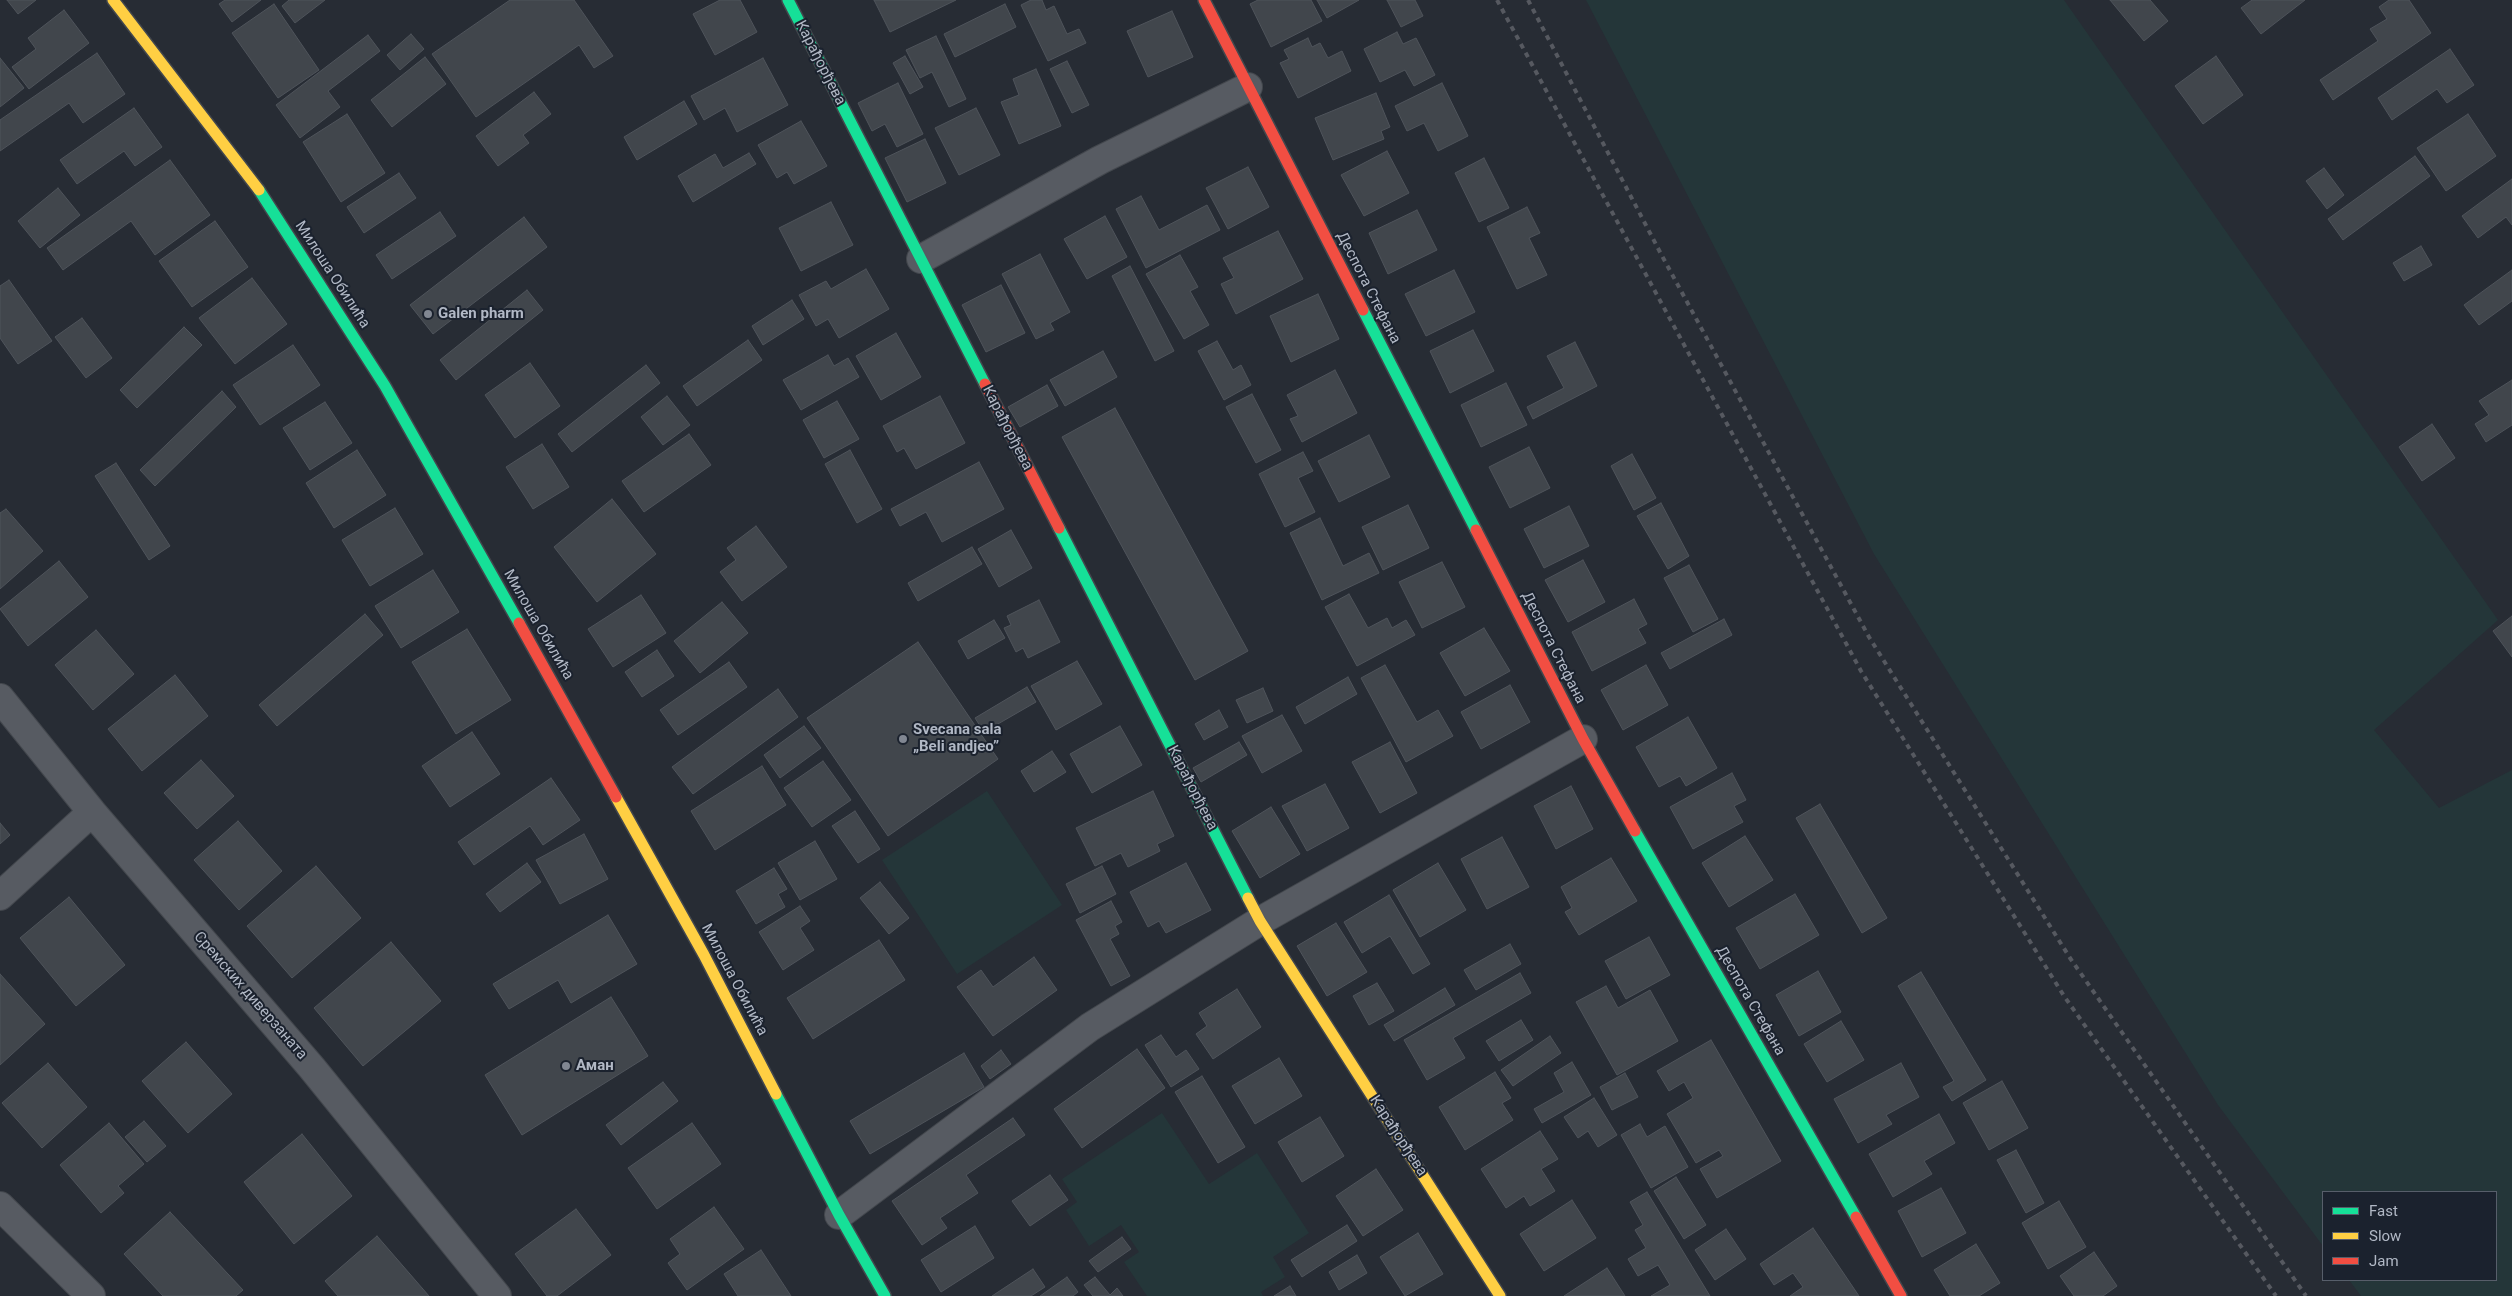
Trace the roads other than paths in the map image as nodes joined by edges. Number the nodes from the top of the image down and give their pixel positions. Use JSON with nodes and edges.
{"nodes":[{"id":1,"x":114,"y":0,"type":"edge"},
{"id":2,"x":788,"y":0,"type":"edge"},
{"id":3,"x":1204,"y":0,"type":"edge"},
{"id":4,"x":1248,"y":88,"type":"junction"},
{"id":5,"x":921,"y":259,"type":"junction"},
{"id":6,"x":0,"y":698,"type":"edge"},
{"id":7,"x":1583,"y":739,"type":"junction"},
{"id":8,"x":92,"y":812,"type":"junction"},
{"id":9,"x":0,"y":896,"type":"edge"},
{"id":10,"x":1260,"y":921,"type":"junction"},
{"id":11,"x":0,"y":1206,"type":"edge"},
{"id":12,"x":839,"y":1215,"type":"junction"},
{"id":13,"x":91,"y":1296,"type":"edge"},
{"id":14,"x":497,"y":1296,"type":"edge"},
{"id":15,"x":885,"y":1296,"type":"edge"},
{"id":16,"x":1500,"y":1296,"type":"edge"},
{"id":17,"x":1901,"y":1296,"type":"edge"}],
"edges":[{"from":1,"to":12,"type":"street","name":"Милоша Обилића"},
{"from":2,"to":5,"type":"street","name":"Карађорђева"},
{"from":3,"to":4,"type":"street","name":"Деспота Стефана"},
{"from":4,"to":5,"type":"street"},
{"from":4,"to":7,"type":"street","name":"Деспота Стефана"},
{"from":5,"to":10,"type":"street","name":"Карађорђева"},
{"from":6,"to":8,"type":"street","name":"Сремских диверзаната"},
{"from":7,"to":10,"type":"street"},
{"from":7,"to":17,"type":"street","name":"Деспота Стефана"},
{"from":8,"to":9,"type":"street"},
{"from":8,"to":14,"type":"street","name":"Сремских диверзаната"},
{"from":10,"to":12,"type":"street"},
{"from":10,"to":16,"type":"street","name":"Карађорђева"},
{"from":11,"to":13,"type":"street"},
{"from":12,"to":15,"type":"street","name":"Милоша Обилића"}]}
